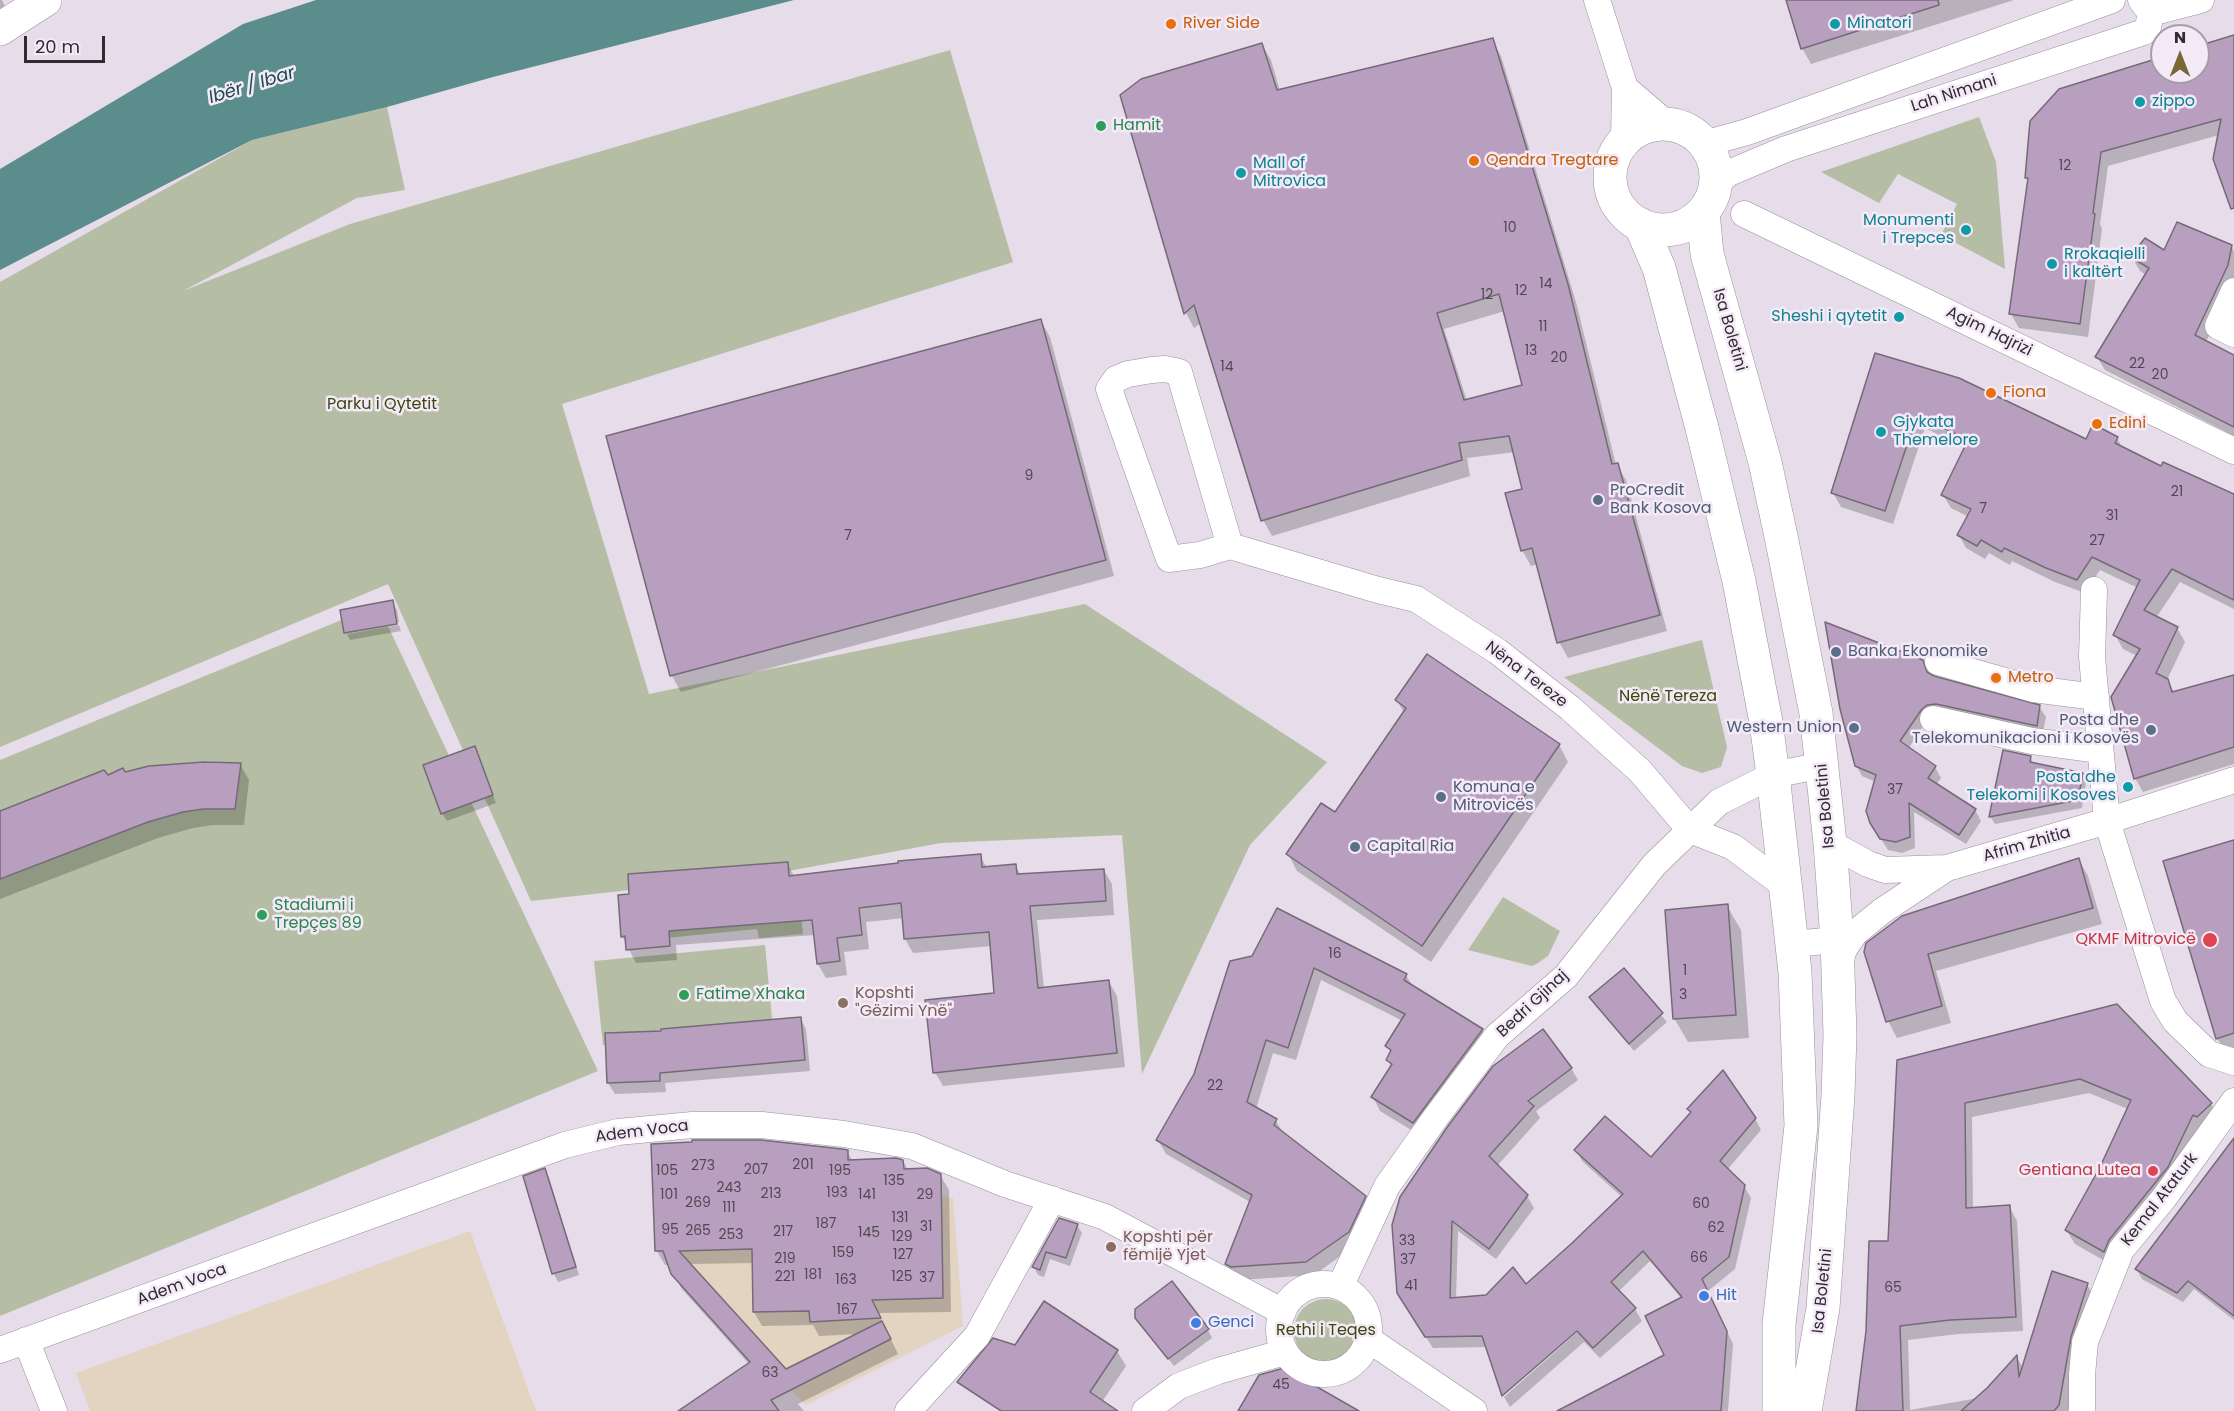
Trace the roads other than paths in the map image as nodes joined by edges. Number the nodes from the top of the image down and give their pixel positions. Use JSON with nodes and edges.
{"nodes":[{"id":1,"x":45,"y":0,"type":"edge"},
{"id":2,"x":1597,"y":0,"type":"edge"},
{"id":3,"x":2112,"y":0,"type":"edge"},
{"id":4,"x":2201,"y":0,"type":"edge"},
{"id":5,"x":2146,"y":7,"type":"edge"},
{"id":6,"x":0,"y":28,"type":"edge"},
{"id":7,"x":1625,"y":88,"type":"junction"},
{"id":8,"x":1667,"y":124,"type":"junction"},
{"id":9,"x":1624,"y":141,"type":"junction"},
{"id":10,"x":1703,"y":142,"type":"junction"},
{"id":11,"x":1716,"y":190,"type":"junction"},
{"id":12,"x":1744,"y":214,"type":"dead end"},
{"id":13,"x":1640,"y":224,"type":"junction"},
{"id":14,"x":2234,"y":291,"type":"edge"},
{"id":15,"x":2234,"y":334,"type":"edge"},
{"id":16,"x":2234,"y":451,"type":"edge"},
{"id":17,"x":1230,"y":546,"type":"junction"},
{"id":18,"x":2094,"y":590,"type":"dead end"},
{"id":19,"x":1938,"y":662,"type":"dead end"},
{"id":20,"x":2096,"y":697,"type":"junction"},
{"id":21,"x":1933,"y":719,"type":"dead end"},
{"id":22,"x":2100,"y":750,"type":"junction"},
{"id":23,"x":1823,"y":765,"type":"junction"},
{"id":24,"x":1773,"y":775,"type":"junction"},
{"id":25,"x":2234,"y":780,"type":"edge"},
{"id":26,"x":2107,"y":821,"type":"junction"},
{"id":27,"x":1690,"y":830,"type":"junction"},
{"id":28,"x":1830,"y":843,"type":"junction"},
{"id":29,"x":1947,"y":868,"type":"junction"},
{"id":30,"x":1785,"y":886,"type":"junction"},
{"id":31,"x":1791,"y":944,"type":"junction"},
{"id":32,"x":1838,"y":955,"type":"junction"},
{"id":33,"x":2234,"y":1062,"type":"edge"},
{"id":34,"x":2234,"y":1101,"type":"edge"},
{"id":35,"x":1052,"y":1199,"type":"junction"},
{"id":36,"x":1340,"y":1287,"type":"junction"},
{"id":37,"x":1823,"y":1308,"type":"junction"},
{"id":38,"x":1283,"y":1312,"type":"junction"},
{"id":39,"x":1779,"y":1324,"type":"junction"},
{"id":40,"x":1368,"y":1339,"type":"junction"},
{"id":41,"x":26,"y":1340,"type":"junction"},
{"id":42,"x":0,"y":1350,"type":"edge"},
{"id":43,"x":1285,"y":1352,"type":"junction"},
{"id":44,"x":54,"y":1411,"type":"edge"},
{"id":45,"x":908,"y":1411,"type":"edge"},
{"id":46,"x":1145,"y":1411,"type":"edge"},
{"id":47,"x":1474,"y":1411,"type":"edge"},
{"id":48,"x":1766,"y":1411,"type":"edge"},
{"id":49,"x":1779,"y":1411,"type":"edge"},
{"id":50,"x":1805,"y":1411,"type":"edge"},
{"id":51,"x":1822,"y":1411,"type":"edge"},
{"id":52,"x":2082,"y":1411,"type":"edge"}],
"edges":[{"from":1,"to":6,"type":"street"},
{"from":2,"to":7,"type":"street"},
{"from":3,"to":10,"type":"street","name":"Lah Nimani"},
{"from":4,"to":5,"type":"street"},
{"from":5,"to":11,"type":"street","name":"Lah Nimani"},
{"from":7,"to":8,"type":"street"},
{"from":7,"to":9,"type":"street"},
{"from":8,"to":9,"type":"street"},
{"from":8,"to":10,"type":"street"},
{"from":9,"to":13,"type":"street"},
{"from":10,"to":11,"type":"street"},
{"from":11,"to":13,"type":"street"},
{"from":11,"to":23,"type":"street","name":"Isa Boletini"},
{"from":12,"to":16,"type":"street","name":"Agim Hajrizi"},
{"from":13,"to":24,"type":"street"},
{"from":14,"to":15,"type":"street"},
{"from":17,"to":17,"type":"street"},
{"from":17,"to":27,"type":"street","name":"Nëna Tereze"},
{"from":18,"to":20,"type":"street"},
{"from":19,"to":20,"type":"street"},
{"from":20,"to":22,"type":"street"},
{"from":21,"to":22,"type":"street"},
{"from":22,"to":26,"type":"street"},
{"from":23,"to":24,"type":"street"},
{"from":23,"to":28,"type":"street","name":"Isa Boletini"},
{"from":24,"to":27,"type":"street"},
{"from":24,"to":30,"type":"street"},
{"from":25,"to":26,"type":"street","name":"Afrim Zhitia"},
{"from":26,"to":29,"type":"street","name":"Afrim Zhitia"},
{"from":26,"to":33,"type":"street"},
{"from":27,"to":30,"type":"street"},
{"from":27,"to":36,"type":"street","name":"Bedri Gjinaj"},
{"from":28,"to":29,"type":"street","name":"Afrim Zhitia"},
{"from":28,"to":32,"type":"street","name":"Isa Boletini"},
{"from":29,"to":32,"type":"street","name":"Afrim Zhitia"},
{"from":30,"to":31,"type":"street"},
{"from":31,"to":32,"type":"street"},
{"from":31,"to":39,"type":"street"},
{"from":32,"to":37,"type":"street","name":"Isa Boletini"},
{"from":34,"to":52,"type":"street","name":"Kemal Ataturk"},
{"from":35,"to":38,"type":"street","name":"Adem Voca"},
{"from":35,"to":41,"type":"street","name":"Adem Voca"},
{"from":35,"to":45,"type":"street"},
{"from":36,"to":38,"type":"street"},
{"from":36,"to":40,"type":"street"},
{"from":37,"to":50,"type":"street","name":"Isa Boletini"},
{"from":37,"to":51,"type":"street"},
{"from":38,"to":43,"type":"street"},
{"from":39,"to":48,"type":"street"},
{"from":39,"to":49,"type":"street"},
{"from":40,"to":43,"type":"street"},
{"from":40,"to":47,"type":"street"},
{"from":41,"to":42,"type":"street","name":"Adem Voca"},
{"from":41,"to":44,"type":"street"},
{"from":43,"to":46,"type":"street"}]}
